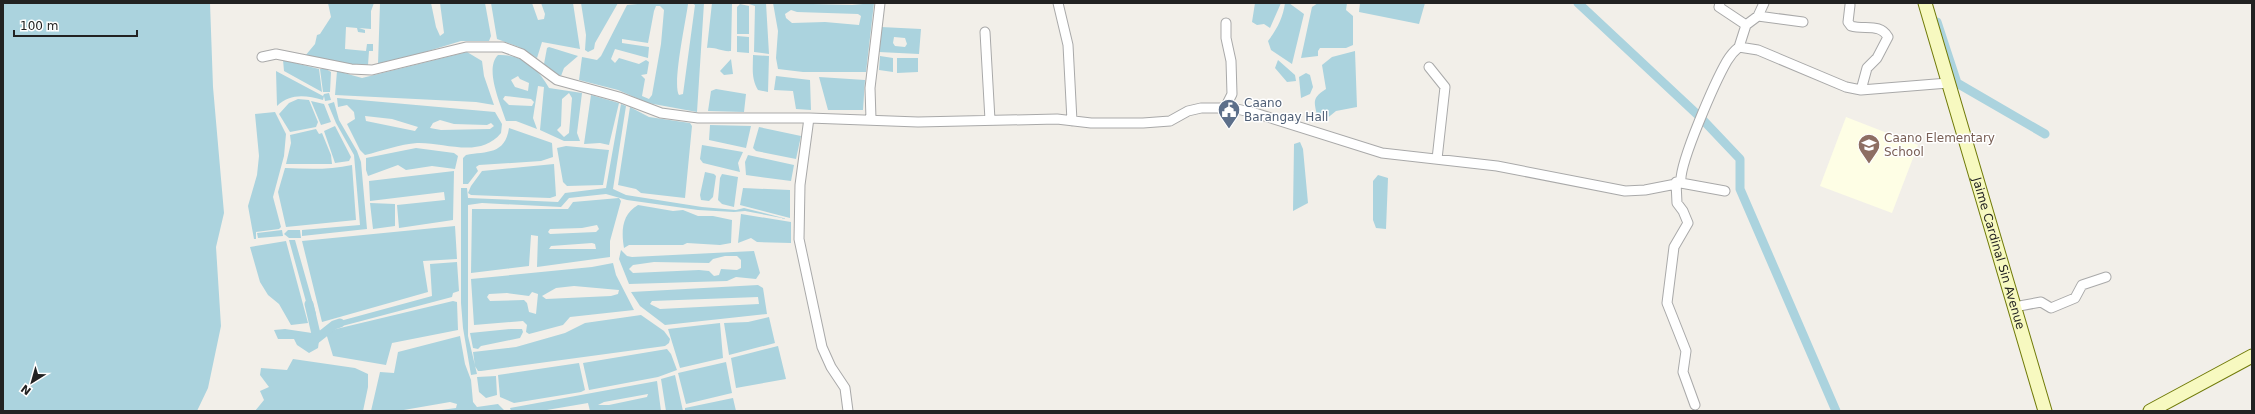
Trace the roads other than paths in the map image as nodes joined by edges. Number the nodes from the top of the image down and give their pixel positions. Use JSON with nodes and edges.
{"nodes":[{"id":1,"x":880,"y":3,"type":"edge"},
{"id":2,"x":1058,"y":3,"type":"edge"},
{"id":3,"x":1764,"y":3,"type":"edge"},
{"id":4,"x":1925,"y":3,"type":"edge"},
{"id":5,"x":1716,"y":4,"type":"edge"},
{"id":6,"x":1850,"y":5,"type":"dead end"},
{"id":7,"x":1758,"y":16,"type":"junction"},
{"id":8,"x":1802,"y":22,"type":"dead end"},
{"id":9,"x":1226,"y":23,"type":"dead end"},
{"id":10,"x":1746,"y":25,"type":"junction"},
{"id":11,"x":985,"y":32,"type":"dead end"},
{"id":12,"x":1739,"y":47,"type":"junction"},
{"id":13,"x":262,"y":57,"type":"dead end"},
{"id":14,"x":1429,"y":67,"type":"dead end"},
{"id":15,"x":1948,"y":83,"type":"junction"},
{"id":16,"x":1861,"y":90,"type":"junction"},
{"id":17,"x":1232,"y":108,"type":"junction"},
{"id":18,"x":809,"y":118,"type":"junction"},
{"id":19,"x":871,"y":119,"type":"junction"},
{"id":20,"x":990,"y":120,"type":"junction"},
{"id":21,"x":1072,"y":121,"type":"junction"},
{"id":22,"x":1437,"y":159,"type":"junction"},
{"id":23,"x":1679,"y":182,"type":"junction"},
{"id":24,"x":1725,"y":191,"type":"dead end"},
{"id":25,"x":2106,"y":277,"type":"dead end"},
{"id":26,"x":2014,"y":307,"type":"junction"},
{"id":27,"x":2252,"y":356,"type":"edge"},
{"id":28,"x":1695,"y":405,"type":"dead end"},
{"id":29,"x":848,"y":411,"type":"edge"},
{"id":30,"x":2045,"y":411,"type":"edge"},
{"id":31,"x":2150,"y":411,"type":"edge"}],
"edges":[{"from":1,"to":19,"type":"street"},
{"from":2,"to":21,"type":"street"},
{"from":3,"to":7,"type":"street"},
{"from":4,"to":15,"type":"main road","name":"Jaime Cardinal Sin Avenue"},
{"from":5,"to":10,"type":"street"},
{"from":6,"to":16,"type":"street"},
{"from":7,"to":8,"type":"street"},
{"from":7,"to":10,"type":"street"},
{"from":9,"to":17,"type":"street"},
{"from":10,"to":12,"type":"street"},
{"from":11,"to":20,"type":"street"},
{"from":12,"to":16,"type":"street"},
{"from":12,"to":23,"type":"street"},
{"from":13,"to":18,"type":"street"},
{"from":14,"to":22,"type":"street"},
{"from":15,"to":16,"type":"street"},
{"from":15,"to":26,"type":"main road","name":"Jaime Cardinal Sin Avenue"},
{"from":17,"to":21,"type":"street"},
{"from":17,"to":22,"type":"street"},
{"from":18,"to":19,"type":"street"},
{"from":18,"to":29,"type":"street"},
{"from":19,"to":20,"type":"street"},
{"from":20,"to":21,"type":"street"},
{"from":22,"to":23,"type":"street"},
{"from":23,"to":24,"type":"street"},
{"from":23,"to":28,"type":"street"},
{"from":25,"to":26,"type":"street"},
{"from":26,"to":30,"type":"main road","name":"Jaime Cardinal Sin Avenue"},
{"from":27,"to":31,"type":"main road"}]}
